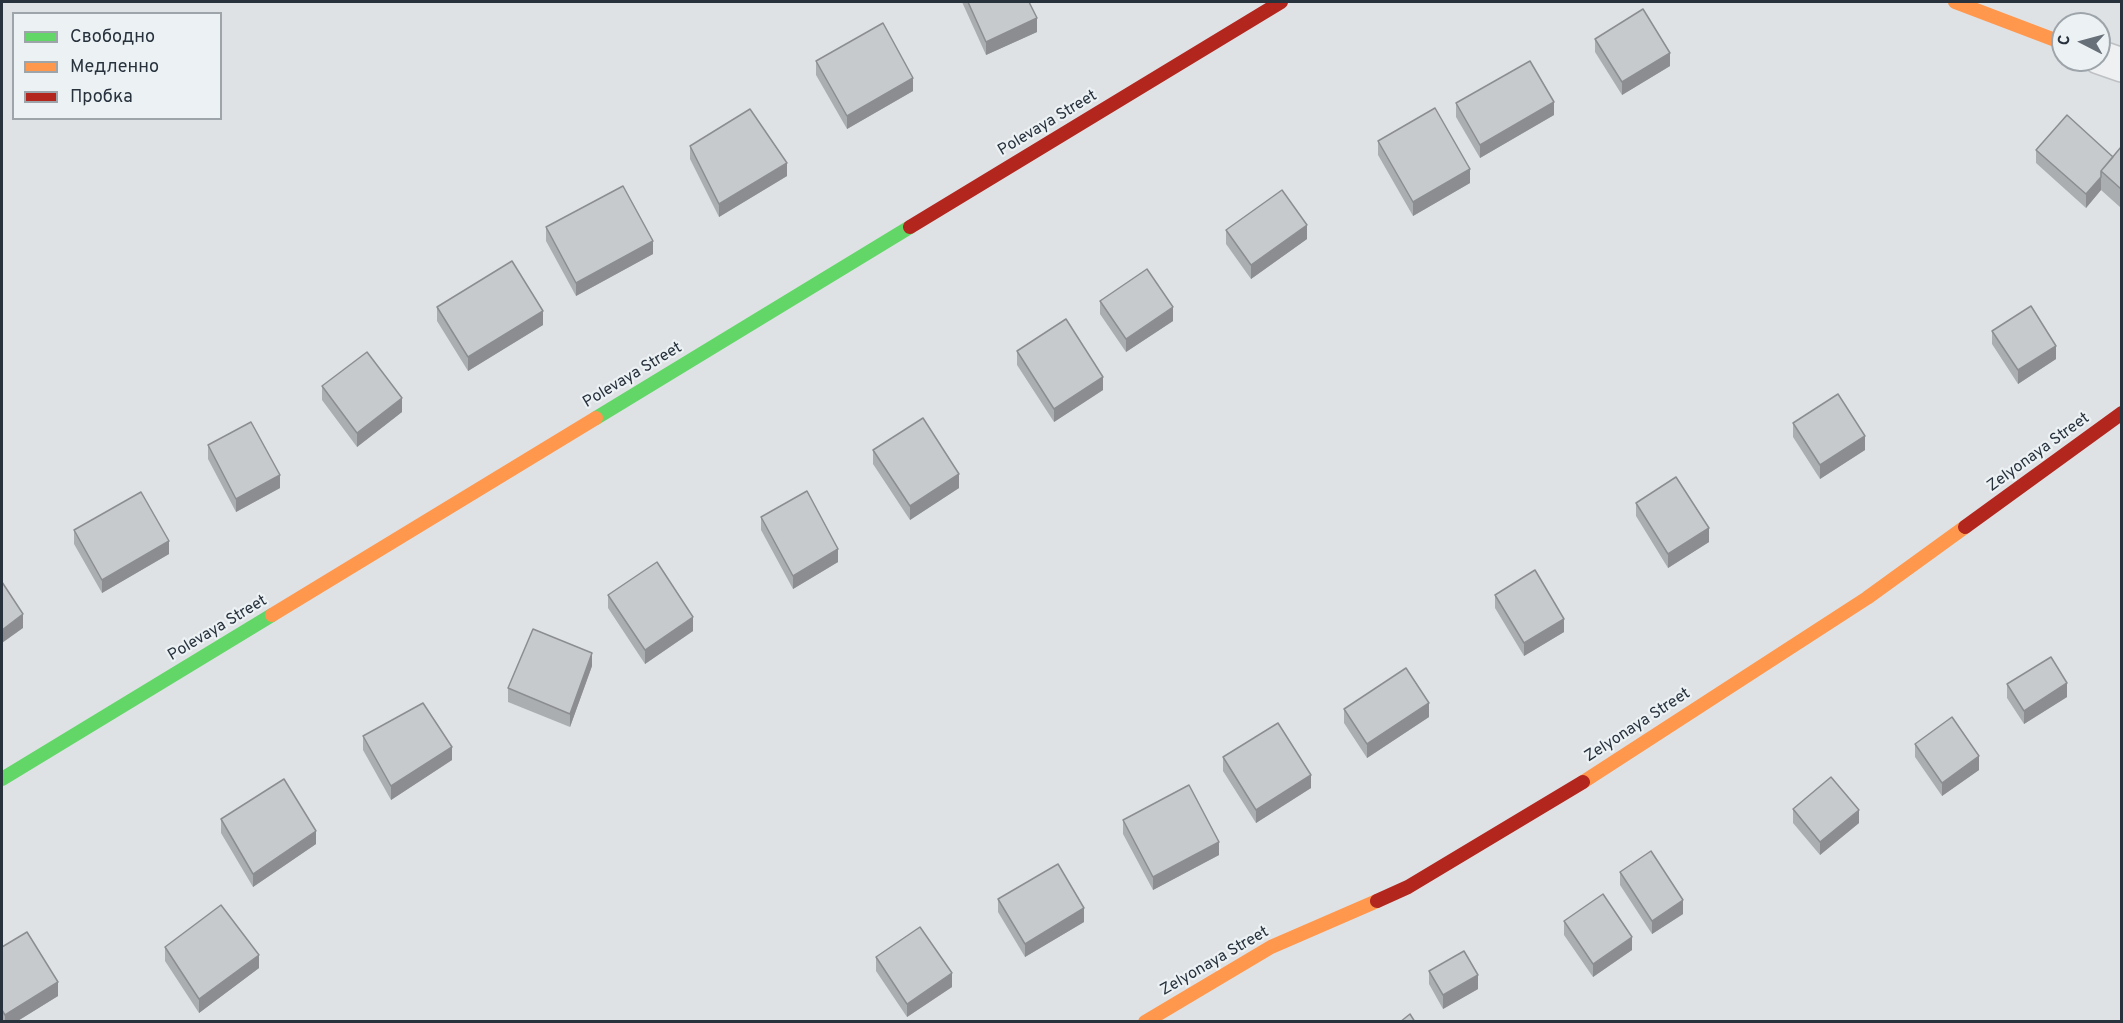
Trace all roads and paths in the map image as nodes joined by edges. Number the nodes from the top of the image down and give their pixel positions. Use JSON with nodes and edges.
{"nodes":[{"id":1,"x":1281,"y":2,"type":"edge"},
{"id":2,"x":1955,"y":2,"type":"edge"},
{"id":3,"x":2051,"y":38,"type":"edge"},
{"id":4,"x":2121,"y":412,"type":"edge"},
{"id":5,"x":2,"y":779,"type":"edge"},
{"id":6,"x":1145,"y":1022,"type":"edge"}],
"edges":[{"from":1,"to":5,"type":"street","name":"Polevaya Street"},
{"from":2,"to":3,"type":"street"},
{"from":4,"to":6,"type":"street","name":"Zelyonaya Street"}]}
